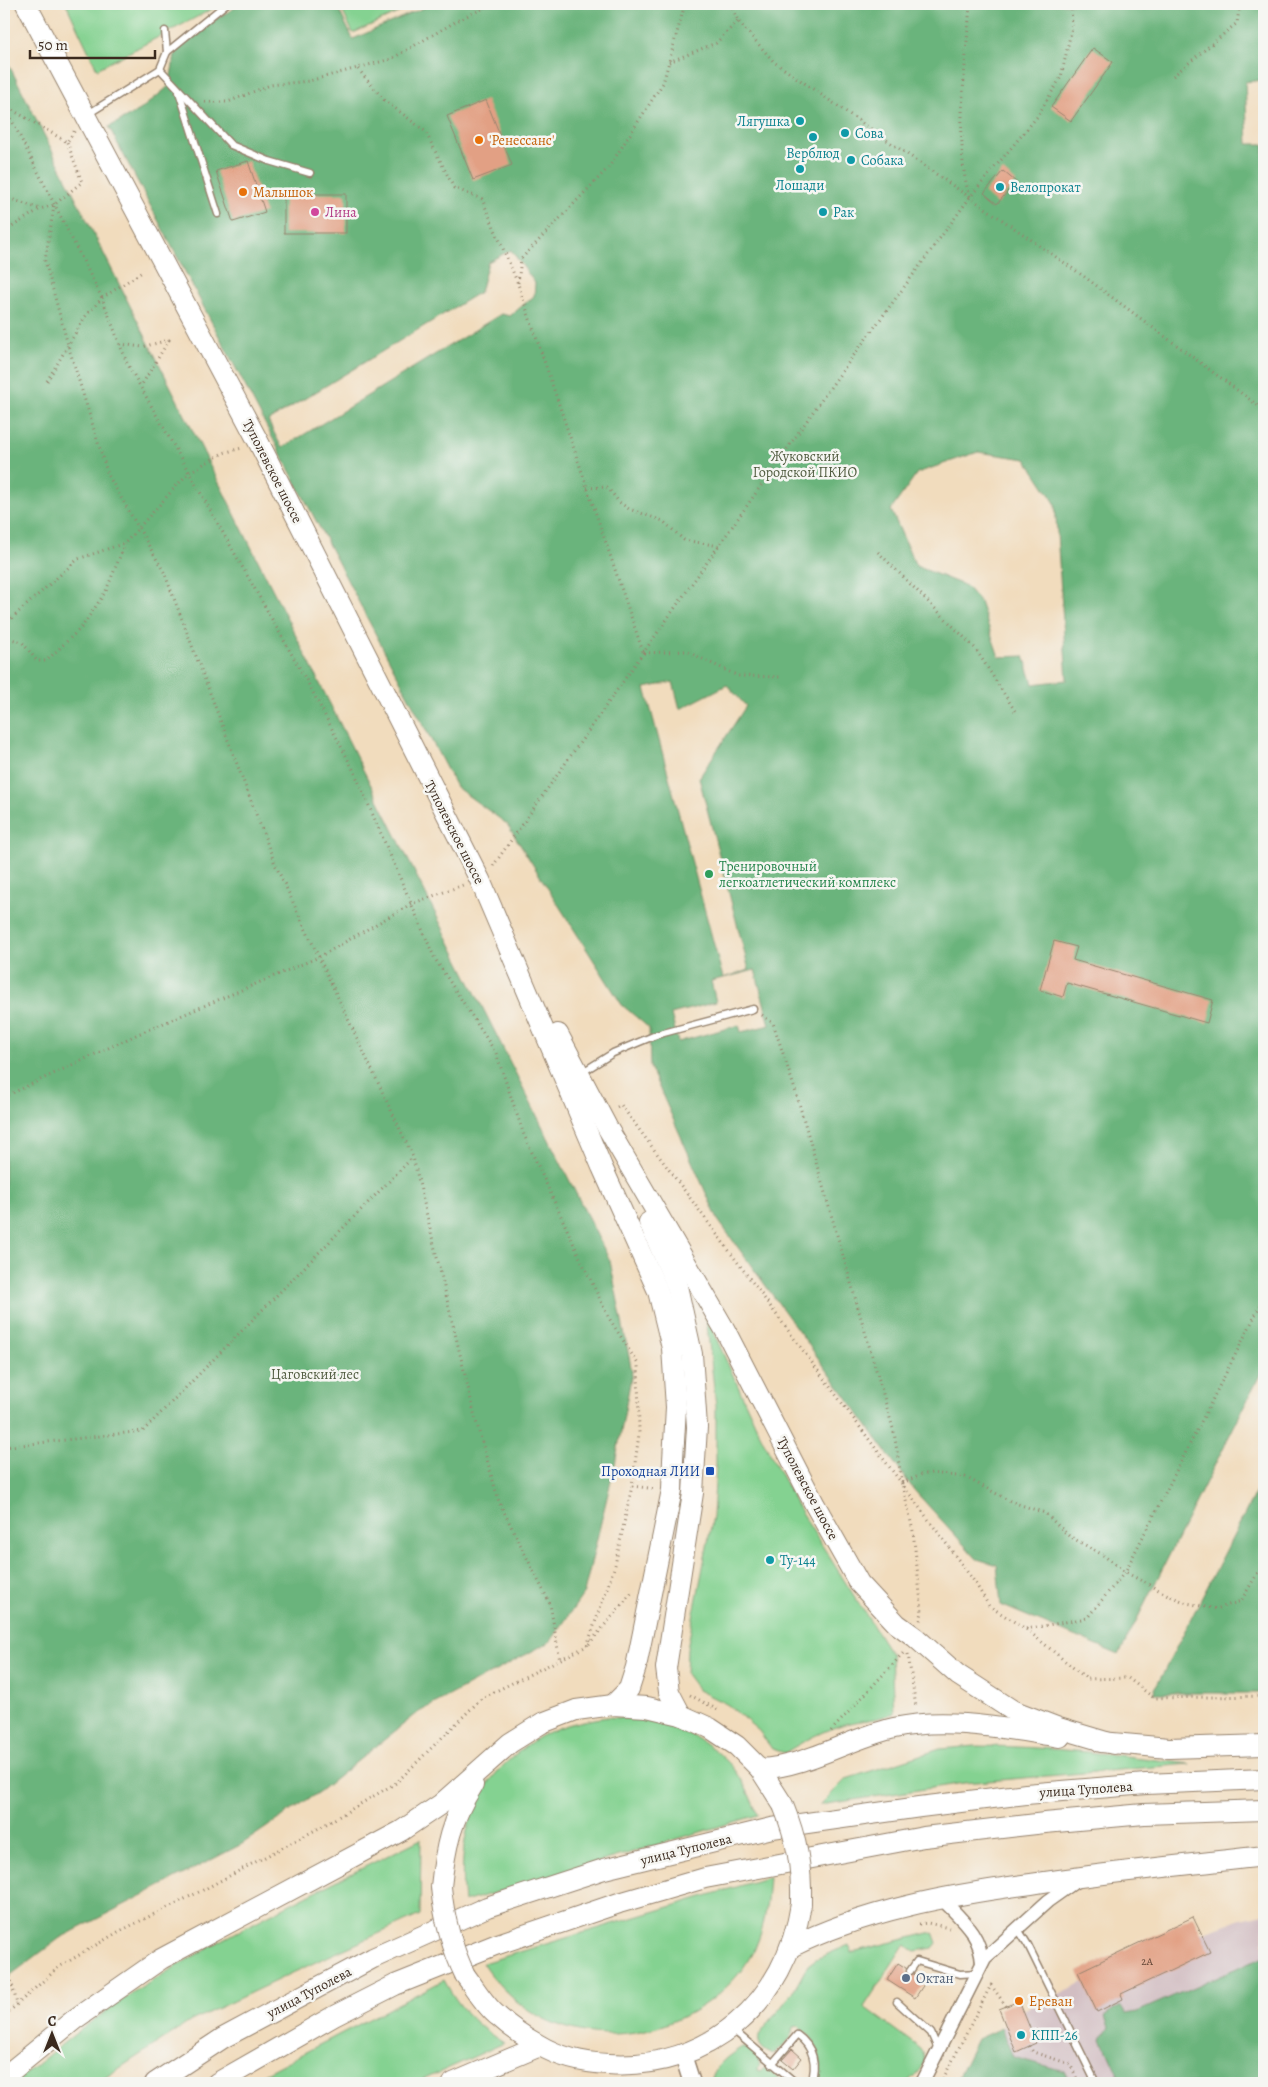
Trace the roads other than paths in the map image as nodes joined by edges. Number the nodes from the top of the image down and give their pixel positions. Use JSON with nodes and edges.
{"nodes":[{"id":1,"x":26,"y":4,"type":"edge"},
{"id":2,"x":226,"y":4,"type":"edge"},
{"id":3,"x":165,"y":31,"type":"dead end"},
{"id":4,"x":167,"y":52,"type":"junction"},
{"id":5,"x":160,"y":70,"type":"junction"},
{"id":6,"x":178,"y":89,"type":"junction"},
{"id":7,"x":84,"y":116,"type":"junction"},
{"id":8,"x":310,"y":174,"type":"dead end"},
{"id":9,"x":218,"y":214,"type":"dead end"},
{"id":10,"x":508,"y":943,"type":"junction"},
{"id":11,"x":753,"y":1009,"type":"road end"},
{"id":12,"x":580,"y":1073,"type":"junction"},
{"id":13,"x":604,"y":1121,"type":"junction"},
{"id":14,"x":613,"y":1705,"type":"junction"},
{"id":15,"x":681,"y":1715,"type":"junction"},
{"id":16,"x":1113,"y":1744,"type":"junction"},
{"id":17,"x":1264,"y":1745,"type":"edge"},
{"id":18,"x":483,"y":1769,"type":"junction"},
{"id":19,"x":760,"y":1769,"type":"junction"},
{"id":20,"x":1264,"y":1779,"type":"edge"},
{"id":21,"x":1264,"y":1810,"type":"edge"},
{"id":22,"x":1264,"y":1856,"type":"edge"},
{"id":23,"x":1083,"y":1876,"type":"junction"},
{"id":24,"x":942,"y":1898,"type":"junction"},
{"id":25,"x":1018,"y":1929,"type":"junction"},
{"id":26,"x":791,"y":1947,"type":"junction"},
{"id":27,"x":979,"y":1968,"type":"junction"},
{"id":28,"x":910,"y":1971,"type":"dead end"},
{"id":29,"x":896,"y":2002,"type":"dead end"},
{"id":30,"x":732,"y":2028,"type":"junction"},
{"id":31,"x":540,"y":2046,"type":"junction"},
{"id":32,"x":938,"y":2049,"type":"junction"},
{"id":33,"x":682,"y":2055,"type":"junction"},
{"id":34,"x":772,"y":2064,"type":"junction"},
{"id":35,"x":928,"y":2071,"type":"junction"},
{"id":36,"x":4,"y":2077,"type":"edge"},
{"id":37,"x":155,"y":2083,"type":"edge"},
{"id":38,"x":217,"y":2083,"type":"edge"},
{"id":39,"x":453,"y":2083,"type":"edge"},
{"id":40,"x":692,"y":2083,"type":"edge"},
{"id":41,"x":796,"y":2083,"type":"edge"},
{"id":42,"x":811,"y":2083,"type":"edge"},
{"id":43,"x":918,"y":2083,"type":"edge"},
{"id":44,"x":922,"y":2083,"type":"edge"},
{"id":45,"x":1096,"y":2083,"type":"edge"}],
"edges":[{"from":1,"to":7,"type":"main road","name":"Туполевское шоссе"},
{"from":2,"to":4,"type":"lane"},
{"from":3,"to":4,"type":"lane"},
{"from":4,"to":5,"type":"lane"},
{"from":5,"to":6,"type":"lane"},
{"from":5,"to":7,"type":"lane"},
{"from":6,"to":8,"type":"lane"},
{"from":6,"to":9,"type":"lane"},
{"from":7,"to":10,"type":"main road","name":"Туполевское шоссе"},
{"from":10,"to":12,"type":"main road","name":"Туполевское шоссе"},
{"from":10,"to":14,"type":"main road","name":"Туполевское шоссе"},
{"from":11,"to":12,"type":"lane"},
{"from":12,"to":13,"type":"main road","name":"Туполевское шоссе"},
{"from":13,"to":15,"type":"main road","name":"Туполевское шоссе"},
{"from":13,"to":16,"type":"main road","name":"Туполевское шоссе"},
{"from":14,"to":15,"type":"main road"},
{"from":14,"to":18,"type":"main road"},
{"from":15,"to":19,"type":"main road"},
{"from":16,"to":17,"type":"main road"},
{"from":16,"to":19,"type":"main road"},
{"from":18,"to":31,"type":"main road","bridge":true},
{"from":18,"to":36,"type":"main road"},
{"from":19,"to":26,"type":"main road","bridge":true},
{"from":20,"to":37,"type":"main road","name":"улица Туполева"},
{"from":21,"to":38,"type":"main road"},
{"from":22,"to":23,"type":"main road"},
{"from":23,"to":24,"type":"main road"},
{"from":23,"to":25,"type":"street"},
{"from":24,"to":26,"type":"main road"},
{"from":24,"to":27,"type":"street"},
{"from":25,"to":27,"type":"street"},
{"from":25,"to":45,"type":"lane"},
{"from":26,"to":30,"type":"main road"},
{"from":27,"to":28,"type":"lane"},
{"from":27,"to":32,"type":"street"},
{"from":29,"to":32,"type":"lane"},
{"from":30,"to":33,"type":"main road"},
{"from":30,"to":34,"type":"lane"},
{"from":31,"to":33,"type":"main road"},
{"from":31,"to":39,"type":"main road"},
{"from":32,"to":35,"type":"street"},
{"from":33,"to":40,"type":"street"},
{"from":34,"to":41,"type":"lane"},
{"from":34,"to":42,"type":"lane"},
{"from":35,"to":43,"type":"street"},
{"from":35,"to":44,"type":"street"}]}
